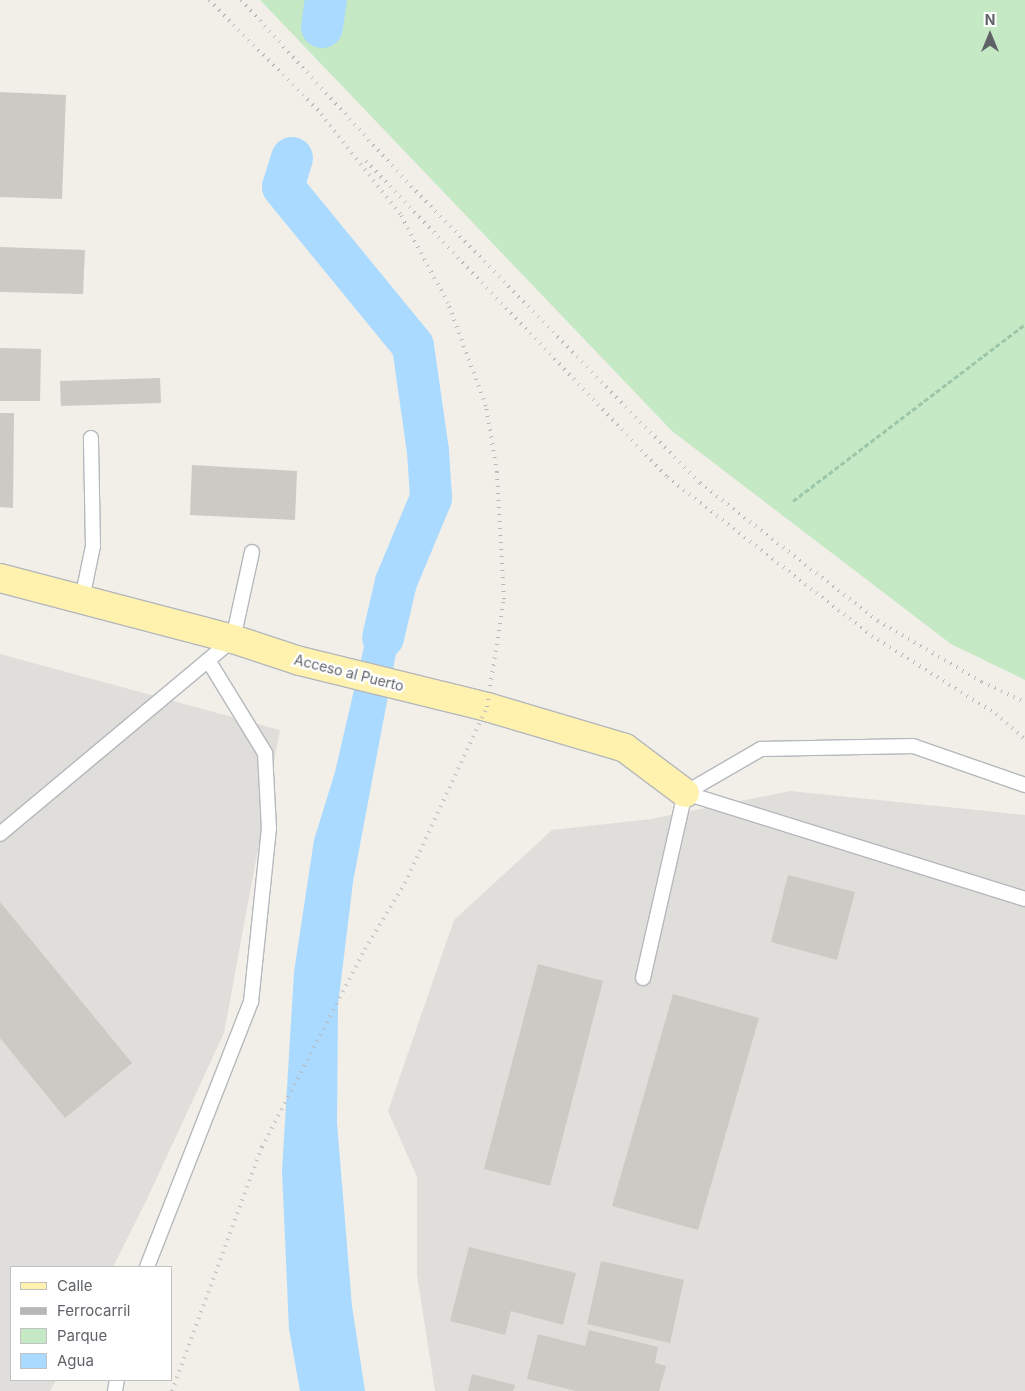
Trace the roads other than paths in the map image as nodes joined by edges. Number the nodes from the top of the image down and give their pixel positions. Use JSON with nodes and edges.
{"nodes":[{"id":1,"x":91,"y":438,"type":"dead end"},
{"id":2,"x":252,"y":552,"type":"dead end"},
{"id":3,"x":0,"y":578,"type":"edge"},
{"id":4,"x":82,"y":599,"type":"junction"},
{"id":5,"x":233,"y":639,"type":"junction"},
{"id":6,"x":208,"y":660,"type":"junction"},
{"id":7,"x":1025,"y":785,"type":"edge"},
{"id":8,"x":685,"y":793,"type":"junction"},
{"id":9,"x":0,"y":834,"type":"edge"},
{"id":10,"x":1025,"y":898,"type":"edge"},
{"id":11,"x":643,"y":978,"type":"dead end"},
{"id":12,"x":147,"y":1266,"type":"edge"}],
"edges":[{"from":1,"to":4,"type":"lane"},
{"from":2,"to":5,"type":"lane"},
{"from":3,"to":4,"type":"main road","name":"Acceso al Puerto"},
{"from":4,"to":5,"type":"main road","name":"Acceso al Puerto"},
{"from":5,"to":6,"type":"lane"},
{"from":5,"to":8,"type":"main road","name":"Acceso al Puerto"},
{"from":6,"to":9,"type":"lane"},
{"from":6,"to":12,"type":"lane"},
{"from":7,"to":8,"type":"lane"},
{"from":8,"to":10,"type":"lane"},
{"from":8,"to":11,"type":"lane"}]}
